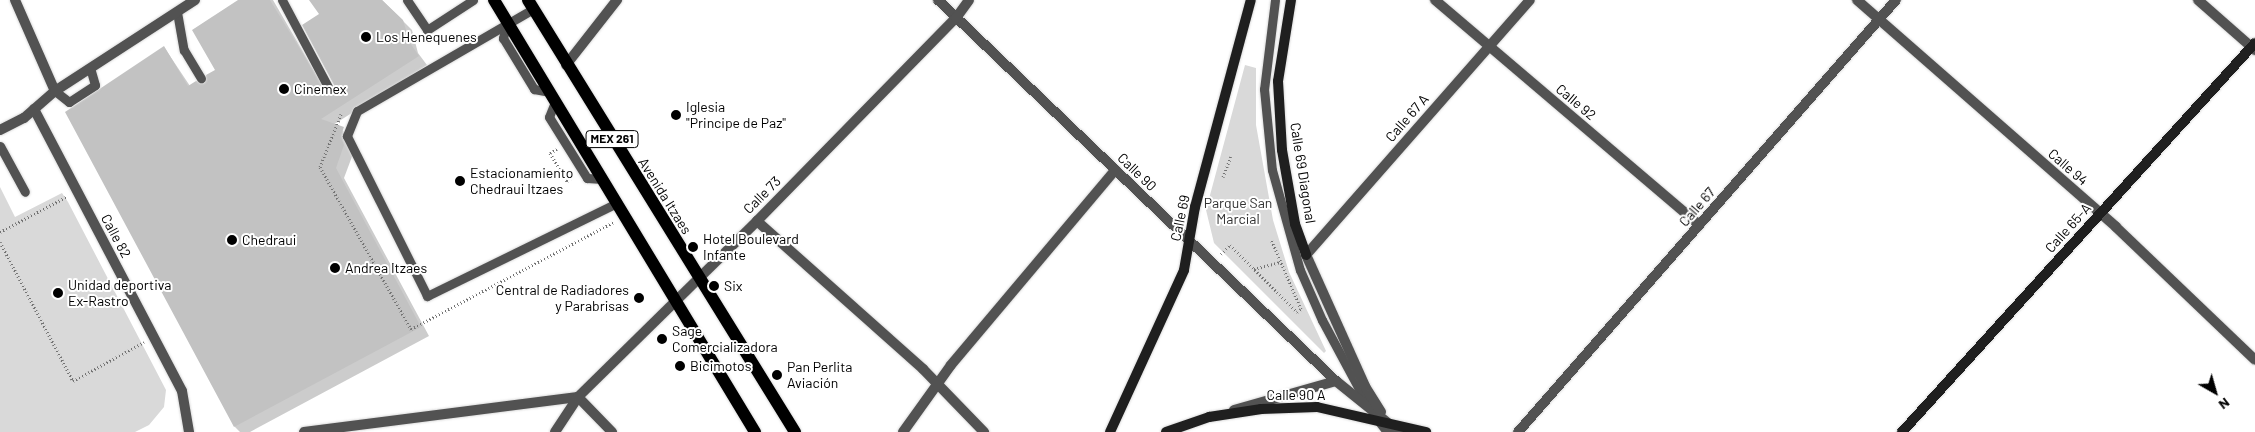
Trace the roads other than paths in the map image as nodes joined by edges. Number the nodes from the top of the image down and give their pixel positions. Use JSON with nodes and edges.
{"nodes":[{"id":1,"x":15,"y":0,"type":"edge"},
{"id":2,"x":195,"y":0,"type":"edge"},
{"id":3,"x":282,"y":0,"type":"edge"},
{"id":4,"x":407,"y":0,"type":"edge"},
{"id":5,"x":473,"y":0,"type":"edge"},
{"id":6,"x":494,"y":0,"type":"edge"},
{"id":7,"x":617,"y":0,"type":"edge"},
{"id":8,"x":938,"y":0,"type":"edge"},
{"id":9,"x":969,"y":0,"type":"edge"},
{"id":10,"x":1251,"y":0,"type":"edge"},
{"id":11,"x":1274,"y":0,"type":"edge"},
{"id":12,"x":1291,"y":0,"type":"edge"},
{"id":13,"x":1435,"y":0,"type":"edge"},
{"id":14,"x":1530,"y":0,"type":"edge"},
{"id":15,"x":1857,"y":0,"type":"edge"},
{"id":16,"x":1896,"y":0,"type":"edge"},
{"id":17,"x":2198,"y":0,"type":"edge"},
{"id":18,"x":531,"y":4,"type":"edge"},
{"id":19,"x":177,"y":12,"type":"junction"},
{"id":20,"x":956,"y":18,"type":"junction"},
{"id":21,"x":1879,"y":19,"type":"junction"},
{"id":22,"x":507,"y":23,"type":"junction"},
{"id":23,"x":1489,"y":46,"type":"junction"},
{"id":24,"x":2254,"y":47,"type":"edge"},
{"id":25,"x":566,"y":65,"type":"junction"},
{"id":26,"x":90,"y":68,"type":"junction"},
{"id":27,"x":201,"y":78,"type":"dead end"},
{"id":28,"x":328,"y":87,"type":"dead end"},
{"id":29,"x":55,"y":91,"type":"junction"},
{"id":30,"x":34,"y":110,"type":"junction"},
{"id":31,"x":0,"y":130,"type":"edge"},
{"id":32,"x":0,"y":146,"type":"edge"},
{"id":33,"x":1116,"y":170,"type":"junction"},
{"id":34,"x":25,"y":192,"type":"dead end"},
{"id":35,"x":616,"y":203,"type":"junction"},
{"id":36,"x":2100,"y":213,"type":"junction"},
{"id":37,"x":757,"y":221,"type":"junction"},
{"id":38,"x":1699,"y":225,"type":"junction"},
{"id":39,"x":1188,"y":240,"type":"junction"},
{"id":40,"x":1306,"y":255,"type":"junction"},
{"id":41,"x":697,"y":278,"type":"junction"},
{"id":42,"x":676,"y":300,"type":"junction"},
{"id":43,"x":2255,"y":360,"type":"edge"},
{"id":44,"x":1336,"y":381,"type":"junction"},
{"id":45,"x":937,"y":385,"type":"junction"},
{"id":46,"x":578,"y":397,"type":"junction"},
{"id":47,"x":1369,"y":407,"type":"junction"},
{"id":48,"x":1209,"y":417,"type":"junction"},
{"id":49,"x":1382,"y":420,"type":"junction"},
{"id":50,"x":189,"y":432,"type":"edge"},
{"id":51,"x":304,"y":432,"type":"edge"},
{"id":52,"x":555,"y":432,"type":"edge"},
{"id":53,"x":612,"y":432,"type":"edge"},
{"id":54,"x":755,"y":432,"type":"edge"},
{"id":55,"x":795,"y":432,"type":"edge"},
{"id":56,"x":903,"y":432,"type":"edge"},
{"id":57,"x":984,"y":432,"type":"edge"},
{"id":58,"x":1110,"y":432,"type":"edge"},
{"id":59,"x":1166,"y":432,"type":"edge"},
{"id":60,"x":1387,"y":432,"type":"edge"},
{"id":61,"x":1399,"y":432,"type":"edge"},
{"id":62,"x":1426,"y":432,"type":"edge"},
{"id":63,"x":1518,"y":432,"type":"edge"},
{"id":64,"x":1902,"y":432,"type":"edge"}],
"edges":[{"from":1,"to":29,"type":"street"},
{"from":2,"to":19,"type":"street"},
{"from":3,"to":28,"type":"lane"},
{"from":4,"to":5,"type":"lane"},
{"from":6,"to":22,"type":"main road","number":"MEX 261"},
{"from":7,"to":25,"type":"street"},
{"from":8,"to":20,"type":"street","name":"Calle 90"},
{"from":9,"to":20,"type":"street","name":"Calle 73"},
{"from":10,"to":39,"type":"main road","name":"Calle 69"},
{"from":11,"to":47,"type":"lane"},
{"from":12,"to":40,"type":"main road","name":"Calle 69 Diagonal"},
{"from":13,"to":23,"type":"street","name":"Calle 92"},
{"from":14,"to":23,"type":"street","name":"Calle 67 A"},
{"from":15,"to":21,"type":"street","name":"Calle 94"},
{"from":16,"to":21,"type":"street","name":"Calle 67"},
{"from":17,"to":24,"type":"street"},
{"from":18,"to":22,"type":"lane"},
{"from":18,"to":25,"type":"main road","name":"Avenida Itzaes","number":"MEX 261"},
{"from":19,"to":26,"type":"street"},
{"from":19,"to":27,"type":"lane"},
{"from":20,"to":33,"type":"street","name":"Calle 90"},
{"from":20,"to":37,"type":"street","name":"Calle 73"},
{"from":21,"to":36,"type":"street","name":"Calle 94"},
{"from":21,"to":38,"type":"street","name":"Calle 67"},
{"from":22,"to":35,"type":"main road","number":"MEX 261"},
{"from":22,"to":35,"type":"lane"},
{"from":23,"to":38,"type":"street","name":"Calle 92"},
{"from":23,"to":40,"type":"street","name":"Calle 67 A"},
{"from":24,"to":36,"type":"main road","name":"Calle 65-A"},
{"from":25,"to":41,"type":"main road","name":"Avenida Itzaes","number":"MEX 261"},
{"from":26,"to":29,"type":"street"},
{"from":26,"to":29,"type":"lane"},
{"from":29,"to":30,"type":"street"},
{"from":30,"to":31,"type":"street"},
{"from":30,"to":50,"type":"street","name":"Calle 82"},
{"from":32,"to":34,"type":"lane"},
{"from":33,"to":39,"type":"street","name":"Calle 90"},
{"from":33,"to":45,"type":"street"},
{"from":35,"to":42,"type":"main road","number":"MEX 261"},
{"from":36,"to":43,"type":"street","name":"Calle 94"},
{"from":36,"to":64,"type":"main road","name":"Calle 65-A"},
{"from":37,"to":41,"type":"street","name":"Calle 73"},
{"from":37,"to":45,"type":"street"},
{"from":38,"to":63,"type":"street","name":"Calle 67"},
{"from":39,"to":44,"type":"street","name":"Calle 90"},
{"from":39,"to":58,"type":"main road","name":"Calle 69"},
{"from":40,"to":49,"type":"street","name":"Calle 69 Diagonal"},
{"from":41,"to":42,"type":"street","name":"Calle 73"},
{"from":41,"to":55,"type":"main road","name":"Avenida Itzaes","number":"MEX 261"},
{"from":42,"to":46,"type":"street","name":"Calle 73"},
{"from":42,"to":54,"type":"main road","number":"MEX 261"},
{"from":44,"to":47,"type":"street","name":"Calle 90"},
{"from":44,"to":48,"type":"street"},
{"from":45,"to":56,"type":"street"},
{"from":45,"to":57,"type":"street"},
{"from":46,"to":51,"type":"street"},
{"from":46,"to":52,"type":"street","name":"Calle 73"},
{"from":46,"to":53,"type":"street"},
{"from":47,"to":49,"type":"street","name":"Calle 90"},
{"from":48,"to":49,"type":"main road","name":"Calle 90 A"},
{"from":48,"to":59,"type":"main road","name":"Calle 90 A"},
{"from":49,"to":60,"type":"lane"},
{"from":49,"to":61,"type":"street"},
{"from":49,"to":62,"type":"main road","name":"Calle 90 A"}]}
